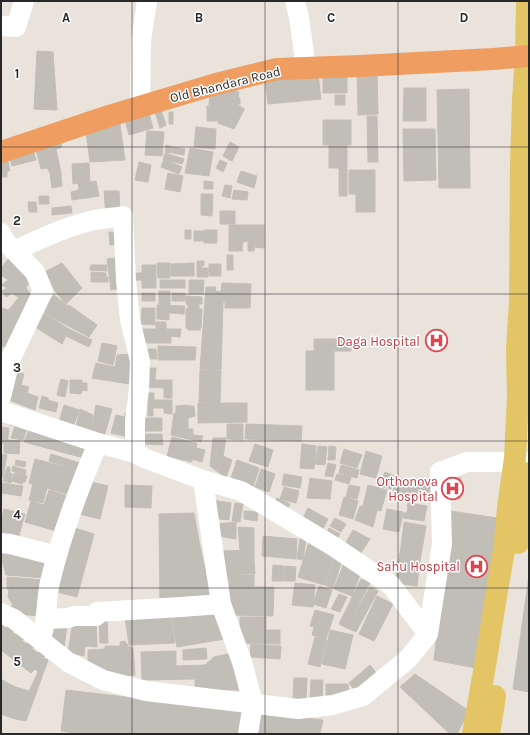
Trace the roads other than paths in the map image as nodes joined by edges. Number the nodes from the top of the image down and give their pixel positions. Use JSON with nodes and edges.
{"nodes":[{"id":1,"x":24,"y":1,"type":"edge"},
{"id":2,"x":147,"y":1,"type":"edge"},
{"id":3,"x":295,"y":1,"type":"edge"},
{"id":4,"x":527,"y":1,"type":"edge"},
{"id":5,"x":1,"y":26,"type":"edge"},
{"id":6,"x":528,"y":57,"type":"edge"},
{"id":7,"x":306,"y":68,"type":"junction"},
{"id":8,"x":140,"y":107,"type":"junction"},
{"id":9,"x":1,"y":152,"type":"edge"},
{"id":10,"x":525,"y":152,"type":"edge"},
{"id":11,"x":1,"y":233,"type":"edge"},
{"id":12,"x":14,"y":251,"type":"junction"},
{"id":13,"x":1,"y":397,"type":"edge"},
{"id":14,"x":1,"y":411,"type":"edge"},
{"id":15,"x":98,"y":443,"type":"junction"},
{"id":16,"x":135,"y":454,"type":"junction"},
{"id":17,"x":524,"y":466,"type":"edge"},
{"id":18,"x":204,"y":480,"type":"junction"},
{"id":19,"x":1,"y":543,"type":"edge"},
{"id":20,"x":57,"y":556,"type":"junction"},
{"id":21,"x":221,"y":604,"type":"junction"},
{"id":22,"x":1,"y":613,"type":"edge"},
{"id":23,"x":43,"y":631,"type":"junction"},
{"id":24,"x":428,"y":634,"type":"junction"},
{"id":25,"x":253,"y":704,"type":"junction"},
{"id":26,"x":248,"y":734,"type":"edge"},
{"id":27,"x":473,"y":734,"type":"edge"},
{"id":28,"x":489,"y":734,"type":"edge"}],
"edges":[{"from":1,"to":5,"type":"street"},
{"from":2,"to":8,"type":"street"},
{"from":3,"to":7,"type":"street"},
{"from":4,"to":6,"type":"main road"},
{"from":6,"to":7,"type":"highway","name":"Old Bhandara Road"},
{"from":6,"to":10,"type":"main road"},
{"from":7,"to":8,"type":"highway","name":"Old Bhandara Road"},
{"from":8,"to":9,"type":"highway","name":"Old Bhandara Road"},
{"from":10,"to":17,"type":"main road"},
{"from":11,"to":12,"type":"street"},
{"from":12,"to":13,"type":"street"},
{"from":12,"to":16,"type":"street"},
{"from":14,"to":15,"type":"street"},
{"from":15,"to":16,"type":"street"},
{"from":15,"to":20,"type":"street"},
{"from":16,"to":18,"type":"street"},
{"from":17,"to":24,"type":"street"},
{"from":17,"to":27,"type":"main road"},
{"from":17,"to":28,"type":"main road"},
{"from":18,"to":21,"type":"street"},
{"from":18,"to":24,"type":"street"},
{"from":19,"to":20,"type":"street"},
{"from":20,"to":23,"type":"street"},
{"from":21,"to":23,"type":"street"},
{"from":21,"to":25,"type":"street"},
{"from":22,"to":23,"type":"street"},
{"from":23,"to":25,"type":"street"},
{"from":24,"to":25,"type":"street"},
{"from":25,"to":26,"type":"street"}]}
